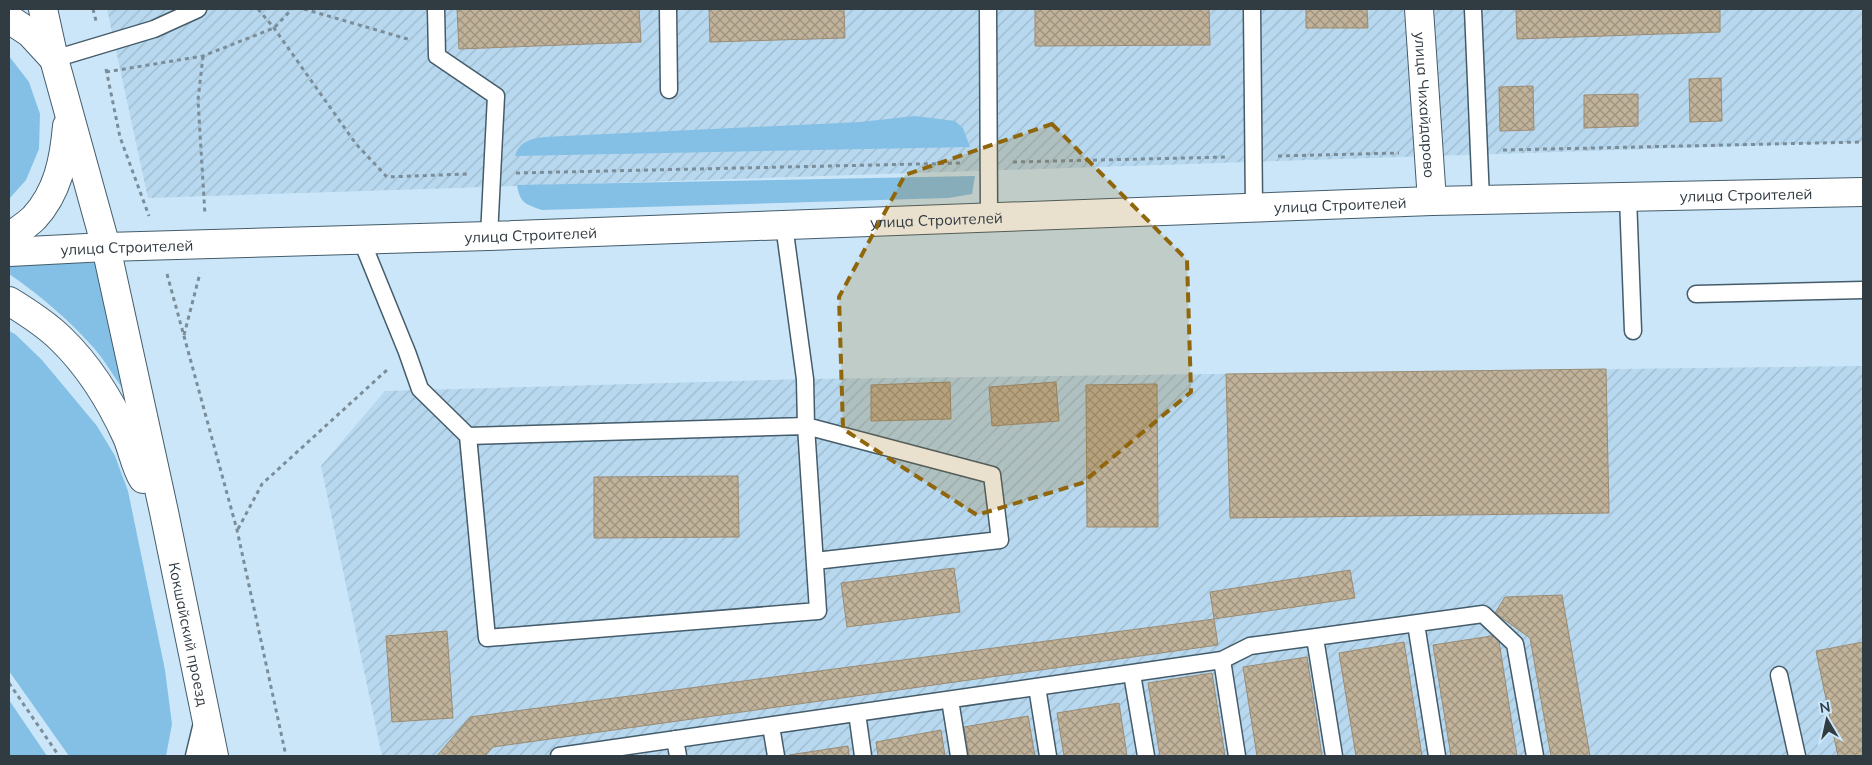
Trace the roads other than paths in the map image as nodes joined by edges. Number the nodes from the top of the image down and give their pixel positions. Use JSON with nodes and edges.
{"nodes":[{"id":1,"x":43,"y":9,"type":"edge"},
{"id":2,"x":198,"y":9,"type":"edge"},
{"id":3,"x":436,"y":9,"type":"edge"},
{"id":4,"x":668,"y":9,"type":"edge"},
{"id":5,"x":988,"y":9,"type":"edge"},
{"id":6,"x":1252,"y":9,"type":"edge"},
{"id":7,"x":1419,"y":9,"type":"edge"},
{"id":8,"x":1473,"y":9,"type":"edge"},
{"id":9,"x":9,"y":19,"type":"edge"},
{"id":10,"x":54,"y":59,"type":"junction"},
{"id":11,"x":669,"y":90,"type":"dead end"},
{"id":12,"x":68,"y":112,"type":"junction"},
{"id":13,"x":1863,"y":192,"type":"edge"},
{"id":14,"x":1628,"y":197,"type":"junction"},
{"id":15,"x":1481,"y":200,"type":"junction"},
{"id":16,"x":1432,"y":201,"type":"junction"},
{"id":17,"x":1254,"y":208,"type":"junction"},
{"id":18,"x":989,"y":217,"type":"junction"},
{"id":19,"x":784,"y":225,"type":"junction"},
{"id":20,"x":489,"y":236,"type":"junction"},
{"id":21,"x":9,"y":237,"type":"edge"},
{"id":22,"x":361,"y":240,"type":"junction"},
{"id":23,"x":106,"y":247,"type":"junction"},
{"id":24,"x":9,"y":252,"type":"edge"},
{"id":25,"x":1863,"y":290,"type":"edge"},
{"id":26,"x":1696,"y":294,"type":"dead end"},
{"id":27,"x":9,"y":301,"type":"edge"},
{"id":28,"x":1634,"y":331,"type":"dead end"},
{"id":29,"x":806,"y":426,"type":"junction"},
{"id":30,"x":468,"y":436,"type":"junction"},
{"id":31,"x":164,"y":512,"type":"junction"},
{"id":32,"x":815,"y":561,"type":"junction"},
{"id":33,"x":1416,"y":624,"type":"junction"},
{"id":34,"x":1315,"y":638,"type":"junction"},
{"id":35,"x":1222,"y":660,"type":"junction"},
{"id":36,"x":1132,"y":674,"type":"junction"},
{"id":37,"x":1779,"y":675,"type":"dead end"},
{"id":38,"x":1037,"y":687,"type":"junction"},
{"id":39,"x":950,"y":700,"type":"junction"},
{"id":40,"x":205,"y":711,"type":"junction"},
{"id":41,"x":857,"y":713,"type":"junction"},
{"id":42,"x":771,"y":726,"type":"junction"},
{"id":43,"x":675,"y":739,"type":"junction"},
{"id":44,"x":589,"y":754,"type":"edge"},
{"id":45,"x":194,"y":756,"type":"edge"},
{"id":46,"x":214,"y":756,"type":"edge"},
{"id":47,"x":559,"y":756,"type":"edge"},
{"id":48,"x":678,"y":756,"type":"edge"},
{"id":49,"x":776,"y":756,"type":"edge"},
{"id":50,"x":864,"y":756,"type":"edge"},
{"id":51,"x":959,"y":756,"type":"edge"},
{"id":52,"x":1048,"y":756,"type":"edge"},
{"id":53,"x":1146,"y":756,"type":"edge"},
{"id":54,"x":1238,"y":756,"type":"edge"},
{"id":55,"x":1334,"y":756,"type":"edge"},
{"id":56,"x":1437,"y":756,"type":"edge"},
{"id":57,"x":1535,"y":756,"type":"edge"},
{"id":58,"x":1797,"y":756,"type":"edge"}],
"edges":[{"from":1,"to":10,"type":"street","name":"Кокшайский проезд"},
{"from":2,"to":10,"type":"lane"},
{"from":3,"to":20,"type":"lane"},
{"from":4,"to":11,"type":"lane"},
{"from":5,"to":18,"type":"lane"},
{"from":6,"to":17,"type":"lane"},
{"from":7,"to":16,"type":"street","name":"улица Чихайдарово"},
{"from":8,"to":15,"type":"lane"},
{"from":9,"to":10,"type":"street"},
{"from":10,"to":12,"type":"street","name":"Кокшайский проезд"},
{"from":12,"to":21,"type":"street"},
{"from":12,"to":23,"type":"street","name":"Кокшайский проезд"},
{"from":13,"to":14,"type":"street","name":"улица Строителей"},
{"from":14,"to":15,"type":"street","name":"улица Строителей"},
{"from":14,"to":28,"type":"lane"},
{"from":15,"to":16,"type":"street","name":"улица Строителей"},
{"from":16,"to":17,"type":"street","name":"улица Строителей"},
{"from":17,"to":18,"type":"street","name":"улица Строителей"},
{"from":18,"to":19,"type":"street","name":"улица Строителей"},
{"from":19,"to":20,"type":"street","name":"улица Строителей"},
{"from":19,"to":29,"type":"lane"},
{"from":20,"to":22,"type":"street","name":"улица Строителей"},
{"from":22,"to":23,"type":"street","name":"улица Строителей"},
{"from":22,"to":30,"type":"lane"},
{"from":23,"to":24,"type":"street","name":"улица Строителей"},
{"from":23,"to":31,"type":"street","name":"Кокшайский проезд"},
{"from":25,"to":26,"type":"lane"},
{"from":27,"to":31,"type":"street"},
{"from":29,"to":30,"type":"lane"},
{"from":29,"to":32,"type":"lane"},
{"from":29,"to":32,"type":"lane"},
{"from":30,"to":32,"type":"lane"},
{"from":31,"to":40,"type":"street","name":"Кокшайский проезд"},
{"from":33,"to":34,"type":"lane"},
{"from":33,"to":56,"type":"lane"},
{"from":33,"to":57,"type":"lane"},
{"from":34,"to":35,"type":"lane"},
{"from":34,"to":55,"type":"lane"},
{"from":35,"to":36,"type":"lane"},
{"from":35,"to":54,"type":"lane"},
{"from":36,"to":38,"type":"lane"},
{"from":36,"to":53,"type":"lane"},
{"from":37,"to":58,"type":"lane"},
{"from":38,"to":39,"type":"lane"},
{"from":38,"to":52,"type":"lane"},
{"from":39,"to":41,"type":"lane"},
{"from":39,"to":51,"type":"lane"},
{"from":40,"to":45,"type":"lane"},
{"from":40,"to":46,"type":"street","name":"Кокшайский проезд"},
{"from":41,"to":42,"type":"lane"},
{"from":41,"to":50,"type":"lane"},
{"from":42,"to":43,"type":"lane"},
{"from":42,"to":49,"type":"lane"},
{"from":43,"to":44,"type":"lane"},
{"from":43,"to":48,"type":"lane"},
{"from":44,"to":47,"type":"lane"}]}
